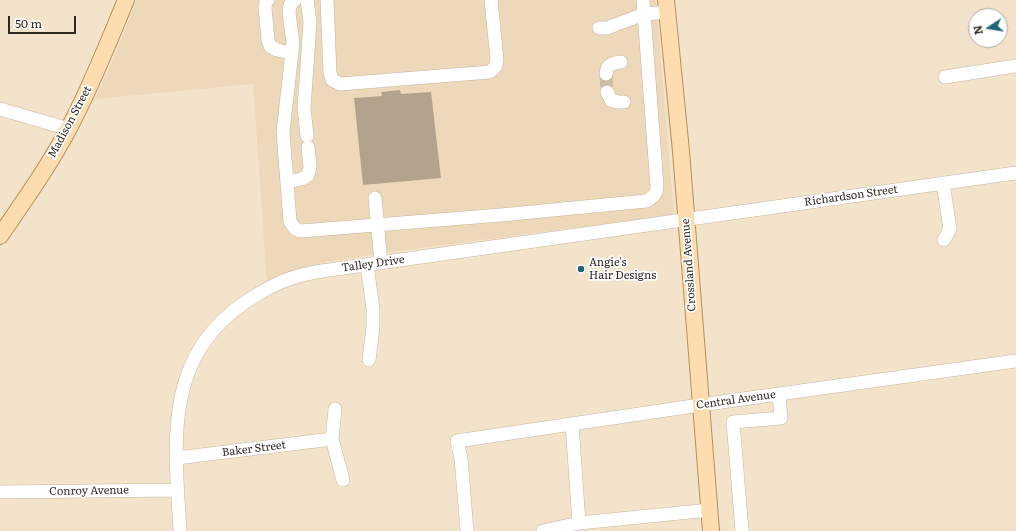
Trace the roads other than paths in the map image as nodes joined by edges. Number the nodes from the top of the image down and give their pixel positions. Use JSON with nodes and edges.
{"nodes":[{"id":1,"x":126,"y":0,"type":"edge"},
{"id":2,"x":268,"y":0,"type":"edge"},
{"id":3,"x":308,"y":0,"type":"edge"},
{"id":4,"x":327,"y":0,"type":"edge"},
{"id":5,"x":491,"y":0,"type":"edge"},
{"id":6,"x":643,"y":0,"type":"edge"},
{"id":7,"x":291,"y":1,"type":"edge"},
{"id":8,"x":666,"y":6,"type":"edge"},
{"id":9,"x":644,"y":14,"type":"junction"},
{"id":10,"x":598,"y":28,"type":"dead end"},
{"id":11,"x":292,"y":53,"type":"junction"},
{"id":12,"x":621,"y":62,"type":"dead end"},
{"id":13,"x":1016,"y":66,"type":"edge"},
{"id":14,"x":606,"y":74,"type":"dead end"},
{"id":15,"x":945,"y":77,"type":"dead end"},
{"id":16,"x":607,"y":92,"type":"dead end"},
{"id":17,"x":624,"y":102,"type":"dead end"},
{"id":18,"x":304,"y":108,"type":"junction"},
{"id":19,"x":0,"y":109,"type":"edge"},
{"id":20,"x":284,"y":120,"type":"junction"},
{"id":21,"x":69,"y":129,"type":"junction"},
{"id":22,"x":1016,"y":173,"type":"edge"},
{"id":23,"x":286,"y":182,"type":"junction"},
{"id":24,"x":943,"y":183,"type":"junction"},
{"id":25,"x":375,"y":198,"type":"dead end"},
{"id":26,"x":686,"y":220,"type":"junction"},
{"id":27,"x":378,"y":225,"type":"junction"},
{"id":28,"x":0,"y":236,"type":"edge"},
{"id":29,"x":944,"y":240,"type":"dead end"},
{"id":30,"x":381,"y":263,"type":"junction"},
{"id":31,"x":367,"y":265,"type":"junction"},
{"id":32,"x":369,"y":360,"type":"dead end"},
{"id":33,"x":1016,"y":361,"type":"edge"},
{"id":34,"x":779,"y":394,"type":"junction"},
{"id":35,"x":700,"y":405,"type":"junction"},
{"id":36,"x":335,"y":409,"type":"dead end"},
{"id":37,"x":572,"y":424,"type":"junction"},
{"id":38,"x":332,"y":439,"type":"junction"},
{"id":39,"x":177,"y":458,"type":"junction"},
{"id":40,"x":343,"y":480,"type":"dead end"},
{"id":41,"x":178,"y":490,"type":"junction"},
{"id":42,"x":0,"y":492,"type":"edge"},
{"id":43,"x":710,"y":510,"type":"junction"},
{"id":44,"x":579,"y":523,"type":"junction"},
{"id":45,"x":180,"y":531,"type":"edge"},
{"id":46,"x":467,"y":531,"type":"edge"},
{"id":47,"x":543,"y":531,"type":"edge"},
{"id":48,"x":711,"y":531,"type":"edge"},
{"id":49,"x":742,"y":531,"type":"edge"}],
"edges":[{"from":1,"to":21,"type":"main road","name":"Madison Street"},
{"from":2,"to":11,"type":"street"},
{"from":3,"to":18,"type":"street"},
{"from":4,"to":5,"type":"street"},
{"from":6,"to":9,"type":"street"},
{"from":7,"to":11,"type":"street"},
{"from":8,"to":9,"type":"street"},
{"from":8,"to":26,"type":"main road","name":"Crossland Avenue"},
{"from":9,"to":10,"type":"street"},
{"from":9,"to":27,"type":"street"},
{"from":11,"to":20,"type":"street"},
{"from":12,"to":14,"type":"street"},
{"from":13,"to":15,"type":"street"},
{"from":16,"to":17,"type":"street"},
{"from":18,"to":20,"type":"street"},
{"from":18,"to":23,"type":"street"},
{"from":19,"to":21,"type":"street"},
{"from":20,"to":23,"type":"street"},
{"from":21,"to":28,"type":"main road","name":"Madison Street"},
{"from":22,"to":24,"type":"street","name":"Richardson Street"},
{"from":23,"to":27,"type":"street"},
{"from":24,"to":26,"type":"street","name":"Richardson Street"},
{"from":24,"to":29,"type":"street"},
{"from":25,"to":27,"type":"street"},
{"from":26,"to":30,"type":"street","name":"Talley Drive"},
{"from":26,"to":35,"type":"main road","name":"Crossland Avenue"},
{"from":27,"to":30,"type":"street"},
{"from":30,"to":31,"type":"street","name":"Talley Drive"},
{"from":31,"to":32,"type":"street"},
{"from":31,"to":39,"type":"street","name":"Talley Drive"},
{"from":33,"to":34,"type":"street","name":"Central Avenue"},
{"from":34,"to":35,"type":"street","name":"Central Avenue"},
{"from":34,"to":49,"type":"street"},
{"from":35,"to":37,"type":"street","name":"Central Avenue"},
{"from":35,"to":43,"type":"main road","name":"Crossland Avenue"},
{"from":36,"to":38,"type":"street"},
{"from":37,"to":44,"type":"street"},
{"from":37,"to":46,"type":"street","name":"Central Avenue"},
{"from":38,"to":39,"type":"street","name":"Baker Street"},
{"from":38,"to":40,"type":"street"},
{"from":39,"to":41,"type":"street","name":"Talley Drive"},
{"from":41,"to":42,"type":"street","name":"Conroy Avenue"},
{"from":41,"to":45,"type":"street","name":"Talley Drive"},
{"from":43,"to":44,"type":"street"},
{"from":43,"to":48,"type":"main road","name":"Crossland Avenue"},
{"from":44,"to":47,"type":"street"}]}
